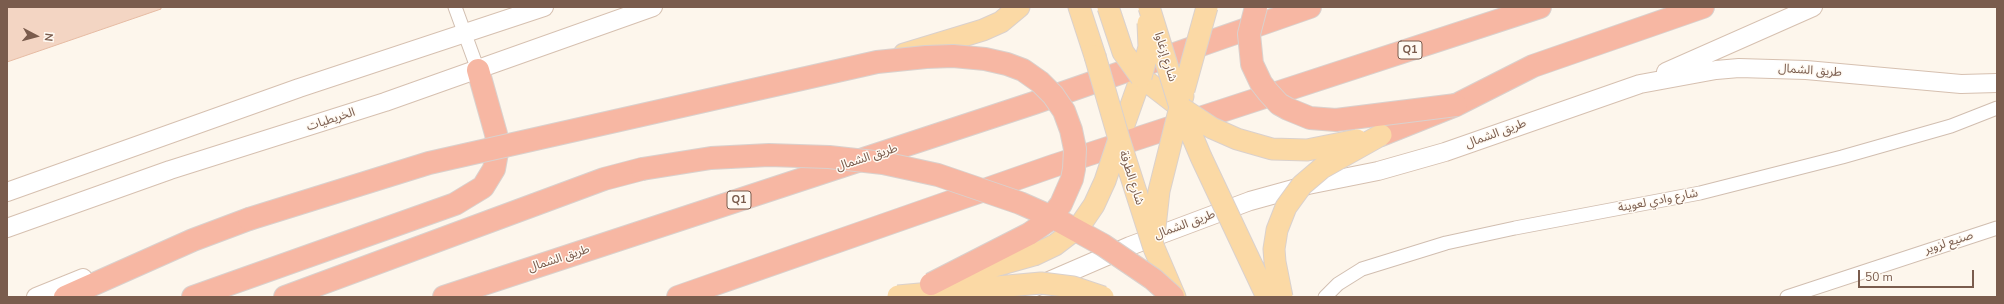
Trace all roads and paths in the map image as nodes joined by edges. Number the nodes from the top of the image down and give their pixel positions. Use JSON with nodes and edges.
{"nodes":[{"id":1,"x":455,"y":7,"type":"edge"},
{"id":2,"x":544,"y":7,"type":"edge"},
{"id":3,"x":653,"y":7,"type":"edge"},
{"id":4,"x":1019,"y":7,"type":"edge"},
{"id":5,"x":1079,"y":7,"type":"edge"},
{"id":6,"x":1108,"y":7,"type":"edge"},
{"id":7,"x":1146,"y":7,"type":"edge"},
{"id":8,"x":1150,"y":7,"type":"edge"},
{"id":9,"x":1207,"y":7,"type":"edge"},
{"id":10,"x":1256,"y":7,"type":"edge"},
{"id":11,"x":1310,"y":7,"type":"edge"},
{"id":12,"x":1540,"y":7,"type":"edge"},
{"id":13,"x":1703,"y":7,"type":"edge"},
{"id":14,"x":1813,"y":7,"type":"edge"},
{"id":15,"x":465,"y":32,"type":"junction"},
{"id":16,"x":877,"y":62,"type":"junction"},
{"id":17,"x":478,"y":70,"type":"junction"},
{"id":18,"x":1141,"y":78,"type":"junction"},
{"id":19,"x":1997,"y":83,"type":"edge"},
{"id":20,"x":1640,"y":84,"type":"junction"},
{"id":21,"x":1456,"y":106,"type":"junction"},
{"id":22,"x":1180,"y":107,"type":"junction"},
{"id":23,"x":1997,"y":108,"type":"edge"},
{"id":24,"x":1381,"y":135,"type":"junction"},
{"id":25,"x":1119,"y":139,"type":"junction"},
{"id":26,"x":7,"y":192,"type":"edge"},
{"id":27,"x":7,"y":228,"type":"edge"},
{"id":28,"x":1997,"y":228,"type":"edge"},
{"id":29,"x":193,"y":240,"type":"junction"},
{"id":30,"x":1154,"y":248,"type":"junction"},
{"id":31,"x":931,"y":284,"type":"junction"},
{"id":32,"x":36,"y":297,"type":"edge"},
{"id":33,"x":65,"y":297,"type":"edge"},
{"id":34,"x":193,"y":297,"type":"edge"},
{"id":35,"x":285,"y":297,"type":"edge"},
{"id":36,"x":444,"y":297,"type":"edge"},
{"id":37,"x":678,"y":297,"type":"edge"},
{"id":38,"x":897,"y":297,"type":"edge"},
{"id":39,"x":1012,"y":297,"type":"edge"},
{"id":40,"x":1103,"y":297,"type":"edge"},
{"id":41,"x":1174,"y":297,"type":"edge"},
{"id":42,"x":1267,"y":297,"type":"edge"},
{"id":43,"x":1282,"y":297,"type":"edge"},
{"id":44,"x":1325,"y":297,"type":"edge"},
{"id":45,"x":1787,"y":297,"type":"edge"}],
"edges":[{"from":1,"to":15,"type":"street"},
{"from":2,"to":15,"type":"main road"},
{"from":3,"to":17,"type":"main road","name":"الخريطيات"},
{"from":4,"to":16,"type":"main road","bridge":true},
{"from":5,"to":25,"type":"main road","name":"شارع الطرفة","bridge":true},
{"from":6,"to":18,"type":"main road","bridge":true},
{"from":7,"to":18,"type":"main road","bridge":true},
{"from":8,"to":22,"type":"main road","name":"شارع إزغاوا","bridge":true},
{"from":9,"to":22,"type":"main road","bridge":true},
{"from":10,"to":21,"type":"highway","bridge":true},
{"from":11,"to":36,"type":"highway","name":"طريق الشمال","number":"Q1"},
{"from":12,"to":37,"type":"highway","number":"Q1"},
{"from":13,"to":21,"type":"highway"},
{"from":14,"to":20,"type":"main road"},
{"from":15,"to":17,"type":"street"},
{"from":15,"to":26,"type":"main road"},
{"from":16,"to":29,"type":"highway","bridge":true},
{"from":16,"to":31,"type":"highway","bridge":true},
{"from":17,"to":27,"type":"main road","name":"الخريطيات"},
{"from":17,"to":34,"type":"highway"},
{"from":18,"to":22,"type":"main road"},
{"from":18,"to":25,"type":"main road"},
{"from":19,"to":20,"type":"main road","name":"طريق الشمال"},
{"from":20,"to":39,"type":"main road","name":"طريق الشمال"},
{"from":21,"to":24,"type":"highway","bridge":true},
{"from":22,"to":24,"type":"main road","bridge":true},
{"from":22,"to":30,"type":"main road","bridge":true},
{"from":22,"to":42,"type":"main road","bridge":true},
{"from":23,"to":44,"type":"street","name":"شارع وادي لعوينة"},
{"from":24,"to":43,"type":"main road","bridge":true},
{"from":25,"to":30,"type":"main road","name":"شارع الطرفة","bridge":true},
{"from":25,"to":31,"type":"main road","bridge":true},
{"from":28,"to":45,"type":"street","name":"صنيع لزوير"},
{"from":29,"to":32,"type":"main road"},
{"from":29,"to":33,"type":"highway"},
{"from":30,"to":41,"type":"main road","name":"شارع الطرفة"},
{"from":31,"to":38,"type":"highway","bridge":true},
{"from":35,"to":41,"type":"highway","bridge":true},
{"from":38,"to":40,"type":"main road","bridge":true}]}
